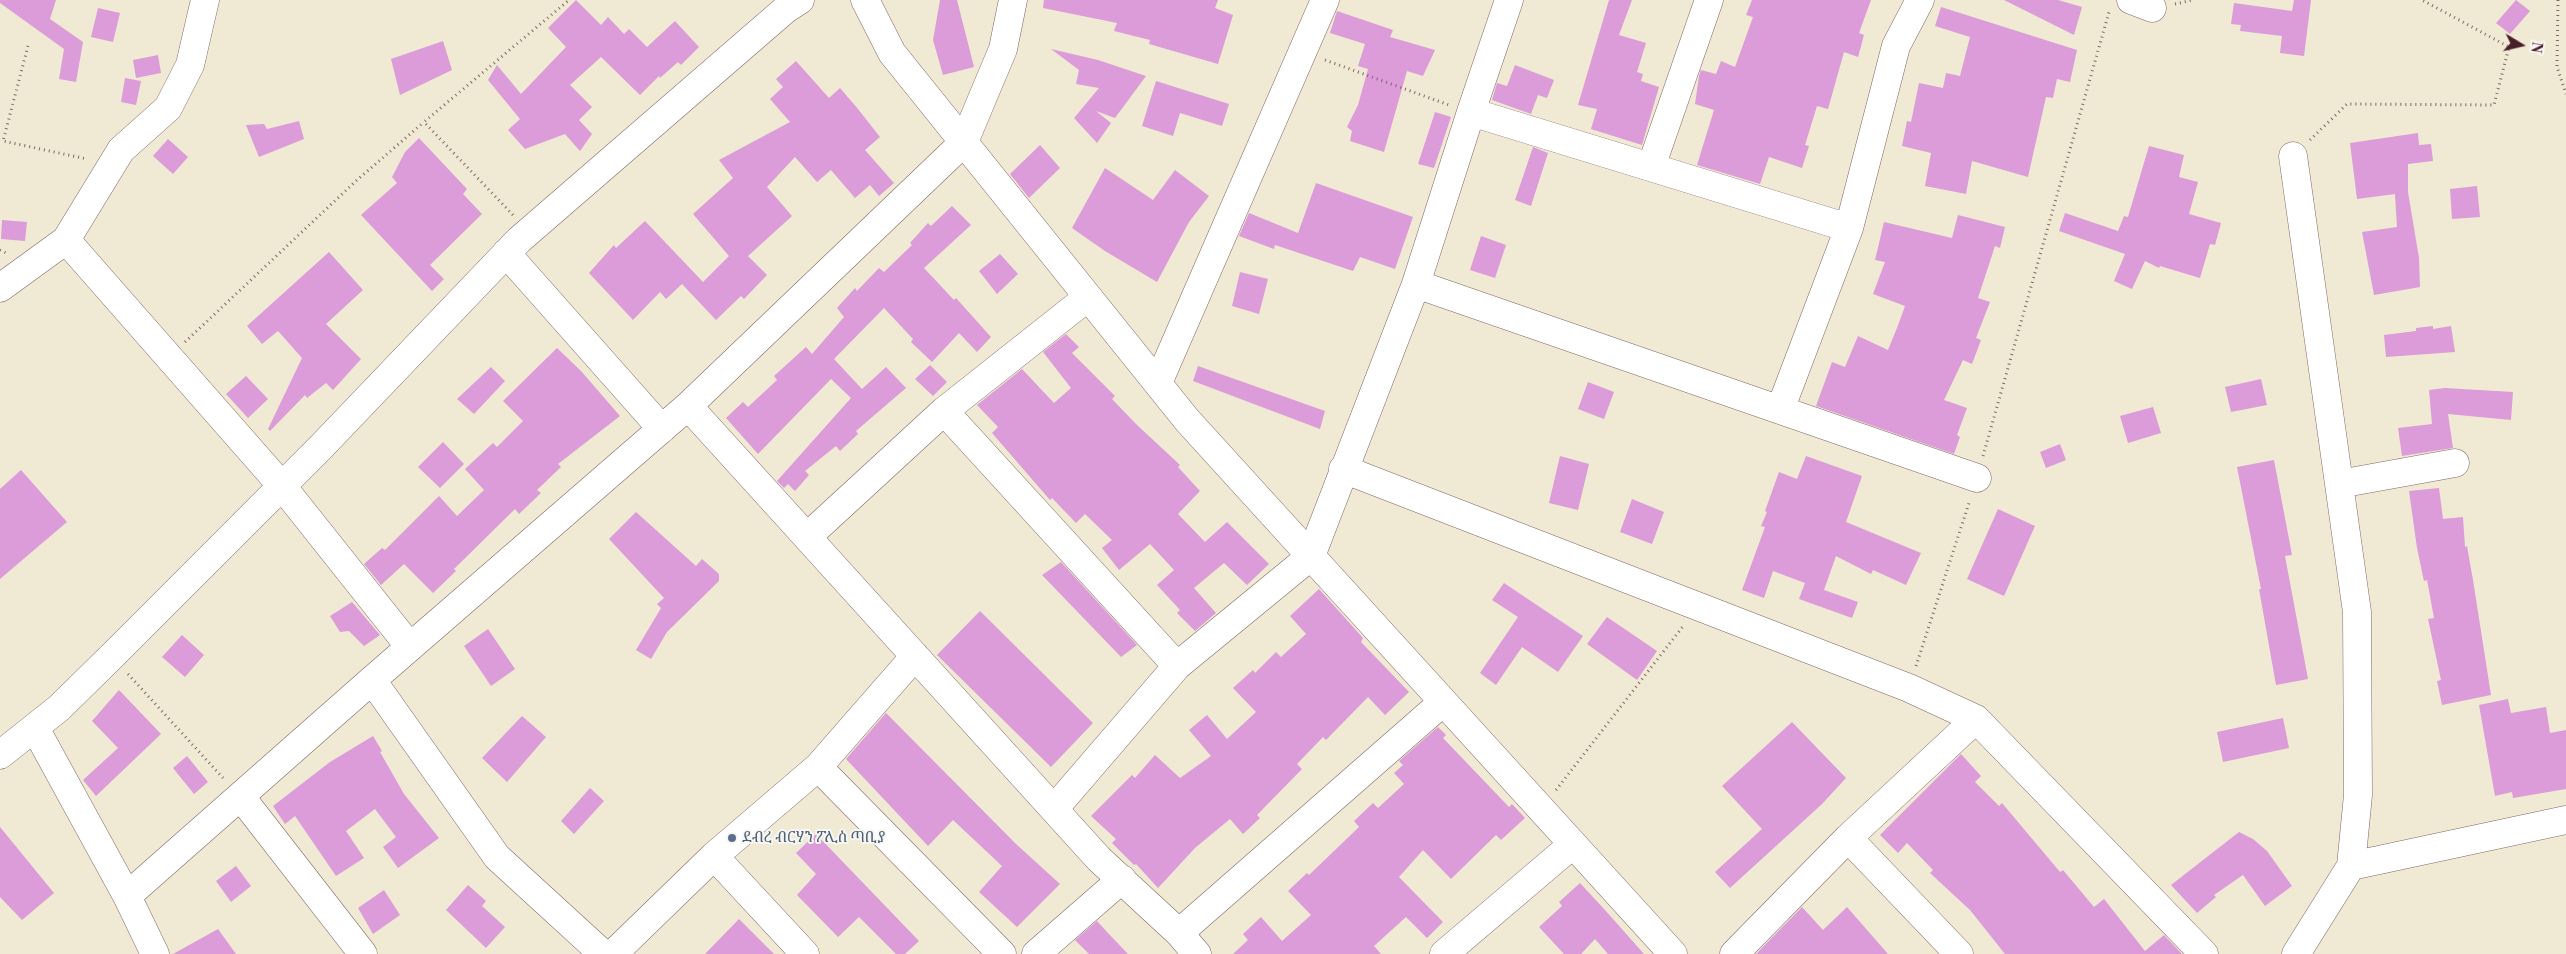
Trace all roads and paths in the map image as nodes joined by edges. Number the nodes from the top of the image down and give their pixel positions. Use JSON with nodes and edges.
{"nodes":[{"id":1,"x":205,"y":0,"type":"edge"},
{"id":2,"x":569,"y":0,"type":"edge"},
{"id":3,"x":800,"y":0,"type":"edge"},
{"id":4,"x":865,"y":0,"type":"edge"},
{"id":5,"x":1013,"y":0,"type":"edge"},
{"id":6,"x":1325,"y":0,"type":"edge"},
{"id":7,"x":1509,"y":0,"type":"edge"},
{"id":8,"x":1709,"y":0,"type":"edge"},
{"id":9,"x":1920,"y":0,"type":"edge"},
{"id":10,"x":2422,"y":0,"type":"edge"},
{"id":11,"x":2558,"y":0,"type":"edge"},
{"id":12,"x":2131,"y":6,"type":"edge"},
{"id":13,"x":28,"y":46,"type":"dead end"},
{"id":14,"x":1302,"y":52,"type":"junction"},
{"id":15,"x":2566,"y":94,"type":"edge"},
{"id":16,"x":1471,"y":112,"type":"junction"},
{"id":17,"x":424,"y":122,"type":"junction"},
{"id":18,"x":964,"y":142,"type":"junction"},
{"id":19,"x":2293,"y":156,"type":"joint"},
{"id":20,"x":112,"y":164,"type":"junction"},
{"id":21,"x":1651,"y":168,"type":"junction"},
{"id":22,"x":1850,"y":228,"type":"junction"},
{"id":23,"x":529,"y":232,"type":"junction"},
{"id":24,"x":66,"y":240,"type":"junction"},
{"id":25,"x":506,"y":254,"type":"junction"},
{"id":26,"x":1416,"y":284,"type":"junction"},
{"id":27,"x":0,"y":288,"type":"edge"},
{"id":28,"x":1088,"y":297,"type":"junction"},
{"id":29,"x":169,"y":358,"type":"junction"},
{"id":30,"x":1158,"y":383,"type":"junction"},
{"id":31,"x":688,"y":406,"type":"junction"},
{"id":32,"x":1780,"y":410,"type":"junction"},
{"id":33,"x":944,"y":411,"type":"junction"},
{"id":34,"x":662,"y":430,"type":"junction"},
{"id":35,"x":2455,"y":464,"type":"dead end"},
{"id":36,"x":1343,"y":469,"type":"junction"},
{"id":37,"x":1977,"y":478,"type":"junction"},
{"id":38,"x":2339,"y":484,"type":"junction"},
{"id":39,"x":282,"y":486,"type":"junction"},
{"id":40,"x":807,"y":537,"type":"junction"},
{"id":41,"x":1311,"y":556,"type":"junction"},
{"id":42,"x":1699,"y":606,"type":"junction"},
{"id":43,"x":410,"y":647,"type":"junction"},
{"id":44,"x":112,"y":656,"type":"junction"},
{"id":45,"x":915,"y":656,"type":"junction"},
{"id":46,"x":1177,"y":666,"type":"junction"},
{"id":47,"x":372,"y":680,"type":"junction"},
{"id":48,"x":1909,"y":688,"type":"junction"},
{"id":49,"x":1443,"y":702,"type":"junction"},
{"id":50,"x":1976,"y":719,"type":"junction"},
{"id":51,"x":35,"y":728,"type":"junction"},
{"id":52,"x":0,"y":755,"type":"edge"},
{"id":53,"x":818,"y":767,"type":"junction"},
{"id":54,"x":241,"y":797,"type":"junction"},
{"id":55,"x":1054,"y":809,"type":"junction"},
{"id":56,"x":1541,"y":810,"type":"junction"},
{"id":57,"x":2566,"y":820,"type":"edge"},
{"id":58,"x":1848,"y":838,"type":"junction"},
{"id":59,"x":1572,"y":845,"type":"junction"},
{"id":60,"x":714,"y":856,"type":"junction"},
{"id":61,"x":2352,"y":866,"type":"junction"},
{"id":62,"x":1122,"y":879,"type":"junction"},
{"id":63,"x":127,"y":896,"type":"junction"},
{"id":64,"x":1179,"y":933,"type":"junction"},
{"id":65,"x":154,"y":954,"type":"edge"},
{"id":66,"x":363,"y":954,"type":"edge"},
{"id":67,"x":603,"y":954,"type":"edge"},
{"id":68,"x":613,"y":954,"type":"edge"},
{"id":69,"x":805,"y":954,"type":"edge"},
{"id":70,"x":1002,"y":954,"type":"edge"},
{"id":71,"x":1036,"y":954,"type":"edge"},
{"id":72,"x":1197,"y":954,"type":"edge"},
{"id":73,"x":1444,"y":954,"type":"edge"},
{"id":74,"x":1673,"y":954,"type":"edge"},
{"id":75,"x":1734,"y":954,"type":"edge"},
{"id":76,"x":1959,"y":954,"type":"edge"},
{"id":77,"x":2204,"y":954,"type":"edge"},
{"id":78,"x":2296,"y":954,"type":"edge"}],
"edges":[{"from":1,"to":20,"type":"street"},
{"from":2,"to":17,"type":"path"},
{"from":3,"to":23,"type":"street"},
{"from":4,"to":18,"type":"street"},
{"from":5,"to":18,"type":"street"},
{"from":6,"to":14,"type":"street"},
{"from":7,"to":16,"type":"street"},
{"from":8,"to":21,"type":"street"},
{"from":9,"to":22,"type":"street"},
{"from":10,"to":19,"type":"path"},
{"from":11,"to":15,"type":"path"},
{"from":12,"to":37,"type":"path"},
{"from":13,"to":20,"type":"path"},
{"from":14,"to":16,"type":"path"},
{"from":14,"to":30,"type":"street"},
{"from":16,"to":21,"type":"street"},
{"from":16,"to":26,"type":"street"},
{"from":17,"to":23,"type":"path"},
{"from":17,"to":29,"type":"path"},
{"from":18,"to":28,"type":"street"},
{"from":18,"to":31,"type":"street"},
{"from":19,"to":38,"type":"street"},
{"from":20,"to":24,"type":"street"},
{"from":21,"to":22,"type":"street"},
{"from":22,"to":32,"type":"street"},
{"from":23,"to":25,"type":"street"},
{"from":24,"to":27,"type":"street"},
{"from":24,"to":29,"type":"street"},
{"from":25,"to":34,"type":"street"},
{"from":25,"to":39,"type":"street"},
{"from":26,"to":32,"type":"street"},
{"from":26,"to":36,"type":"street"},
{"from":28,"to":30,"type":"street"},
{"from":28,"to":33,"type":"street"},
{"from":29,"to":39,"type":"street"},
{"from":30,"to":41,"type":"street"},
{"from":31,"to":34,"type":"street"},
{"from":31,"to":40,"type":"street"},
{"from":32,"to":37,"type":"street"},
{"from":33,"to":40,"type":"street"},
{"from":33,"to":46,"type":"street"},
{"from":34,"to":43,"type":"street"},
{"from":35,"to":38,"type":"street"},
{"from":36,"to":41,"type":"street"},
{"from":36,"to":42,"type":"street"},
{"from":37,"to":48,"type":"path"},
{"from":38,"to":61,"type":"street"},
{"from":39,"to":43,"type":"street"},
{"from":39,"to":44,"type":"street"},
{"from":40,"to":45,"type":"street"},
{"from":41,"to":46,"type":"street"},
{"from":41,"to":49,"type":"street"},
{"from":42,"to":48,"type":"street"},
{"from":42,"to":56,"type":"path"},
{"from":43,"to":47,"type":"street"},
{"from":44,"to":51,"type":"street"},
{"from":44,"to":54,"type":"path"},
{"from":45,"to":53,"type":"street"},
{"from":45,"to":55,"type":"street"},
{"from":46,"to":55,"type":"street"},
{"from":47,"to":54,"type":"street"},
{"from":47,"to":67,"type":"street"},
{"from":48,"to":50,"type":"street"},
{"from":49,"to":56,"type":"street"},
{"from":49,"to":64,"type":"street"},
{"from":50,"to":58,"type":"street"},
{"from":50,"to":77,"type":"street"},
{"from":51,"to":52,"type":"street"},
{"from":51,"to":63,"type":"street"},
{"from":53,"to":60,"type":"street"},
{"from":53,"to":70,"type":"street"},
{"from":54,"to":63,"type":"street"},
{"from":54,"to":66,"type":"street"},
{"from":55,"to":62,"type":"street"},
{"from":56,"to":59,"type":"street"},
{"from":57,"to":61,"type":"street"},
{"from":58,"to":75,"type":"street"},
{"from":58,"to":76,"type":"street"},
{"from":59,"to":73,"type":"street"},
{"from":59,"to":74,"type":"street"},
{"from":60,"to":68,"type":"street"},
{"from":60,"to":69,"type":"street"},
{"from":61,"to":78,"type":"street"},
{"from":62,"to":64,"type":"street"},
{"from":62,"to":71,"type":"street"},
{"from":63,"to":65,"type":"street"},
{"from":64,"to":72,"type":"street"}]}
